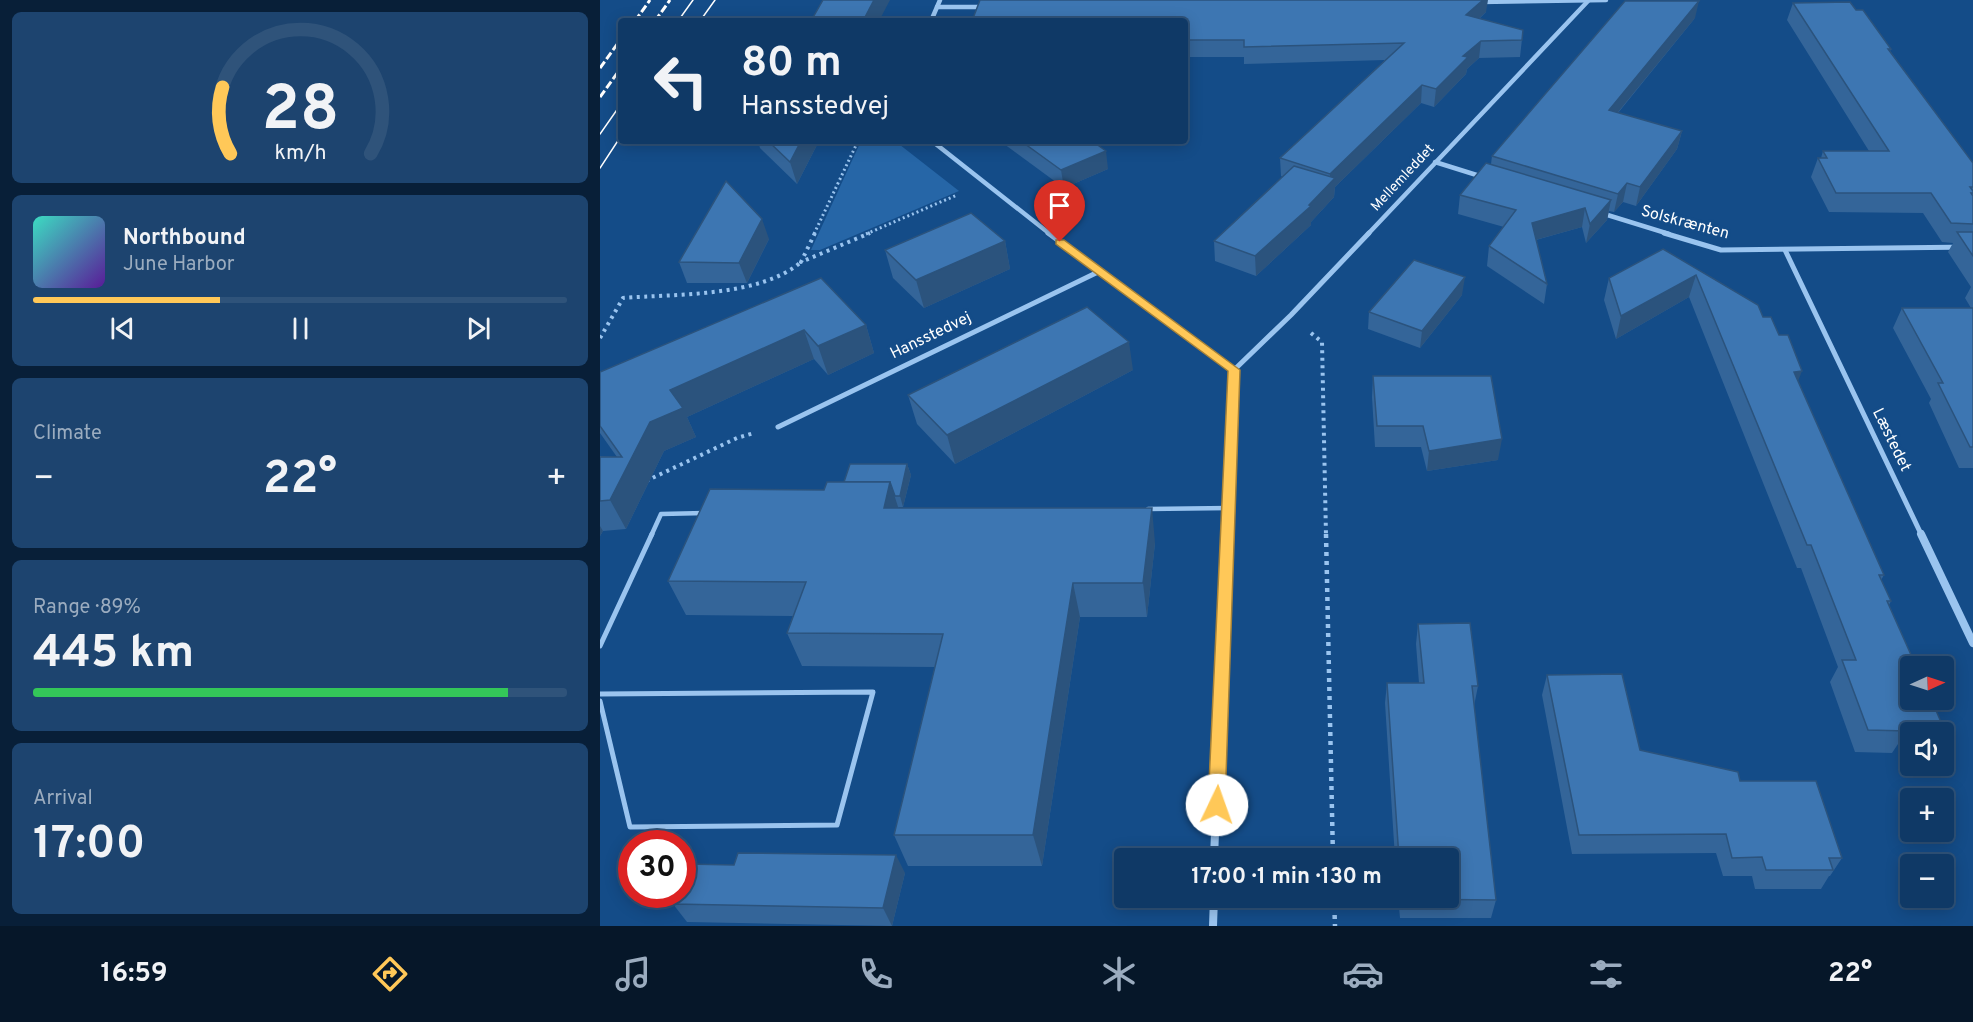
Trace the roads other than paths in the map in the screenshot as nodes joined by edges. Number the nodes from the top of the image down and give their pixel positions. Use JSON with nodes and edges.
{"nodes":[{"id":1,"x":940,"y":0,"type":"edge"},
{"id":2,"x":1588,"y":0,"type":"edge"},
{"id":3,"x":1605,"y":0,"type":"edge"},
{"id":4,"x":1469,"y":2,"type":"edge"},
{"id":5,"x":936,"y":7,"type":"junction"},
{"id":6,"x":996,"y":7,"type":"edge"},
{"id":7,"x":932,"y":18,"type":"edge"},
{"id":8,"x":936,"y":144,"type":"edge"},
{"id":9,"x":1435,"y":162,"type":"junction"},
{"id":10,"x":1492,"y":180,"type":"edge"},
{"id":11,"x":1595,"y":211,"type":"edge"},
{"id":12,"x":1973,"y":247,"type":"edge"},
{"id":13,"x":1785,"y":250,"type":"junction"},
{"id":14,"x":1098,"y":272,"type":"junction"},
{"id":15,"x":1234,"y":370,"type":"junction"},
{"id":16,"x":778,"y":427,"type":"road end"},
{"id":17,"x":1230,"y":508,"type":"junction"},
{"id":18,"x":1135,"y":509,"type":"edge"},
{"id":19,"x":708,"y":513,"type":"edge"},
{"id":20,"x":1973,"y":643,"type":"edge"},
{"id":21,"x":600,"y":646,"type":"edge"},
{"id":22,"x":600,"y":694,"type":"edge"},
{"id":23,"x":600,"y":701,"type":"edge"},
{"id":24,"x":1214,"y":848,"type":"edge"},
{"id":25,"x":1214,"y":908,"type":"edge"},
{"id":26,"x":1213,"y":926,"type":"edge"}],
"edges":[{"from":1,"to":5,"type":"street"},
{"from":2,"to":3,"type":"street"},
{"from":2,"to":4,"type":"street"},
{"from":2,"to":9,"type":"street","name":"Mellemleddet"},
{"from":5,"to":6,"type":"street"},
{"from":5,"to":7,"type":"street"},
{"from":8,"to":14,"type":"street"},
{"from":9,"to":10,"type":"street"},
{"from":9,"to":15,"type":"street","name":"Mellemleddet"},
{"from":11,"to":13,"type":"street","name":"Solskrænten"},
{"from":12,"to":13,"type":"street","name":"Solskrænten"},
{"from":13,"to":20,"type":"street","name":"Læstedet"},
{"from":14,"to":15,"type":"street"},
{"from":14,"to":16,"type":"street","name":"Hansstedvej"},
{"from":15,"to":17,"type":"street"},
{"from":17,"to":18,"type":"lane"},
{"from":17,"to":24,"type":"street"},
{"from":19,"to":21,"type":"lane"},
{"from":22,"to":23,"type":"lane"},
{"from":25,"to":26,"type":"street"}]}
